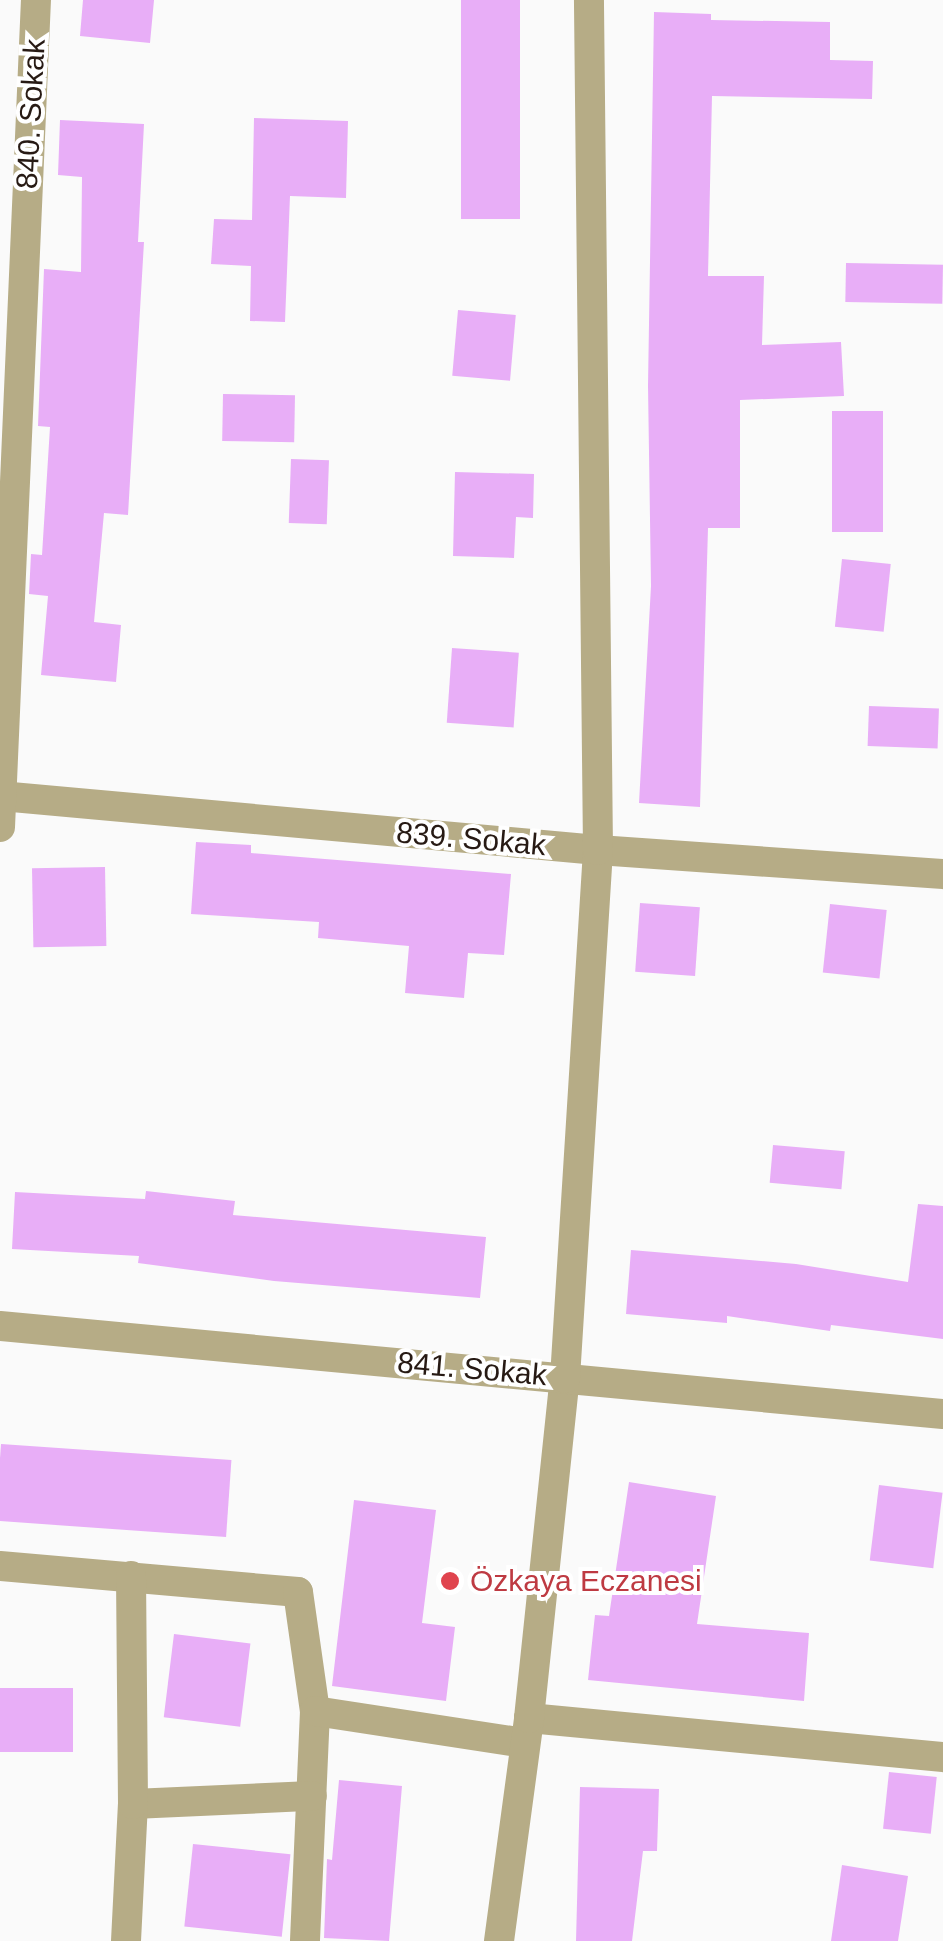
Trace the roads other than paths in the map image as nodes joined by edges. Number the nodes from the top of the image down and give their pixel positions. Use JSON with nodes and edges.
{"nodes":[{"id":1,"x":36,"y":0,"type":"edge"},
{"id":2,"x":589,"y":0,"type":"edge"},
{"id":3,"x":1,"y":796,"type":"edge"},
{"id":4,"x":0,"y":827,"type":"edge"},
{"id":5,"x":598,"y":850,"type":"junction"},
{"id":6,"x":943,"y":874,"type":"edge"},
{"id":7,"x":0,"y":1326,"type":"edge"},
{"id":8,"x":565,"y":1378,"type":"junction"},
{"id":9,"x":943,"y":1414,"type":"edge"},
{"id":10,"x":0,"y":1566,"type":"edge"},
{"id":11,"x":132,"y":1576,"type":"junction"},
{"id":12,"x":316,"y":1712,"type":"junction"},
{"id":13,"x":527,"y":1730,"type":"junction"},
{"id":14,"x":943,"y":1757,"type":"edge"},
{"id":15,"x":312,"y":1796,"type":"junction"},
{"id":16,"x":133,"y":1804,"type":"junction"},
{"id":17,"x":126,"y":1941,"type":"edge"},
{"id":18,"x":305,"y":1941,"type":"edge"},
{"id":19,"x":499,"y":1941,"type":"edge"}],
"edges":[{"from":1,"to":3,"type":"street","name":"840. Sokak"},
{"from":2,"to":5,"type":"street"},
{"from":3,"to":4,"type":"street","name":"840. Sokak"},
{"from":3,"to":5,"type":"street","name":"839. Sokak"},
{"from":5,"to":6,"type":"street","name":"839. Sokak"},
{"from":5,"to":8,"type":"street"},
{"from":7,"to":8,"type":"street","name":"841. Sokak"},
{"from":8,"to":9,"type":"street","name":"841. Sokak"},
{"from":8,"to":13,"type":"street"},
{"from":10,"to":11,"type":"street"},
{"from":11,"to":12,"type":"street"},
{"from":11,"to":16,"type":"street"},
{"from":12,"to":13,"type":"street"},
{"from":12,"to":15,"type":"street"},
{"from":13,"to":14,"type":"street"},
{"from":13,"to":19,"type":"street"},
{"from":15,"to":16,"type":"street"},
{"from":15,"to":18,"type":"street"},
{"from":16,"to":17,"type":"street"}]}
